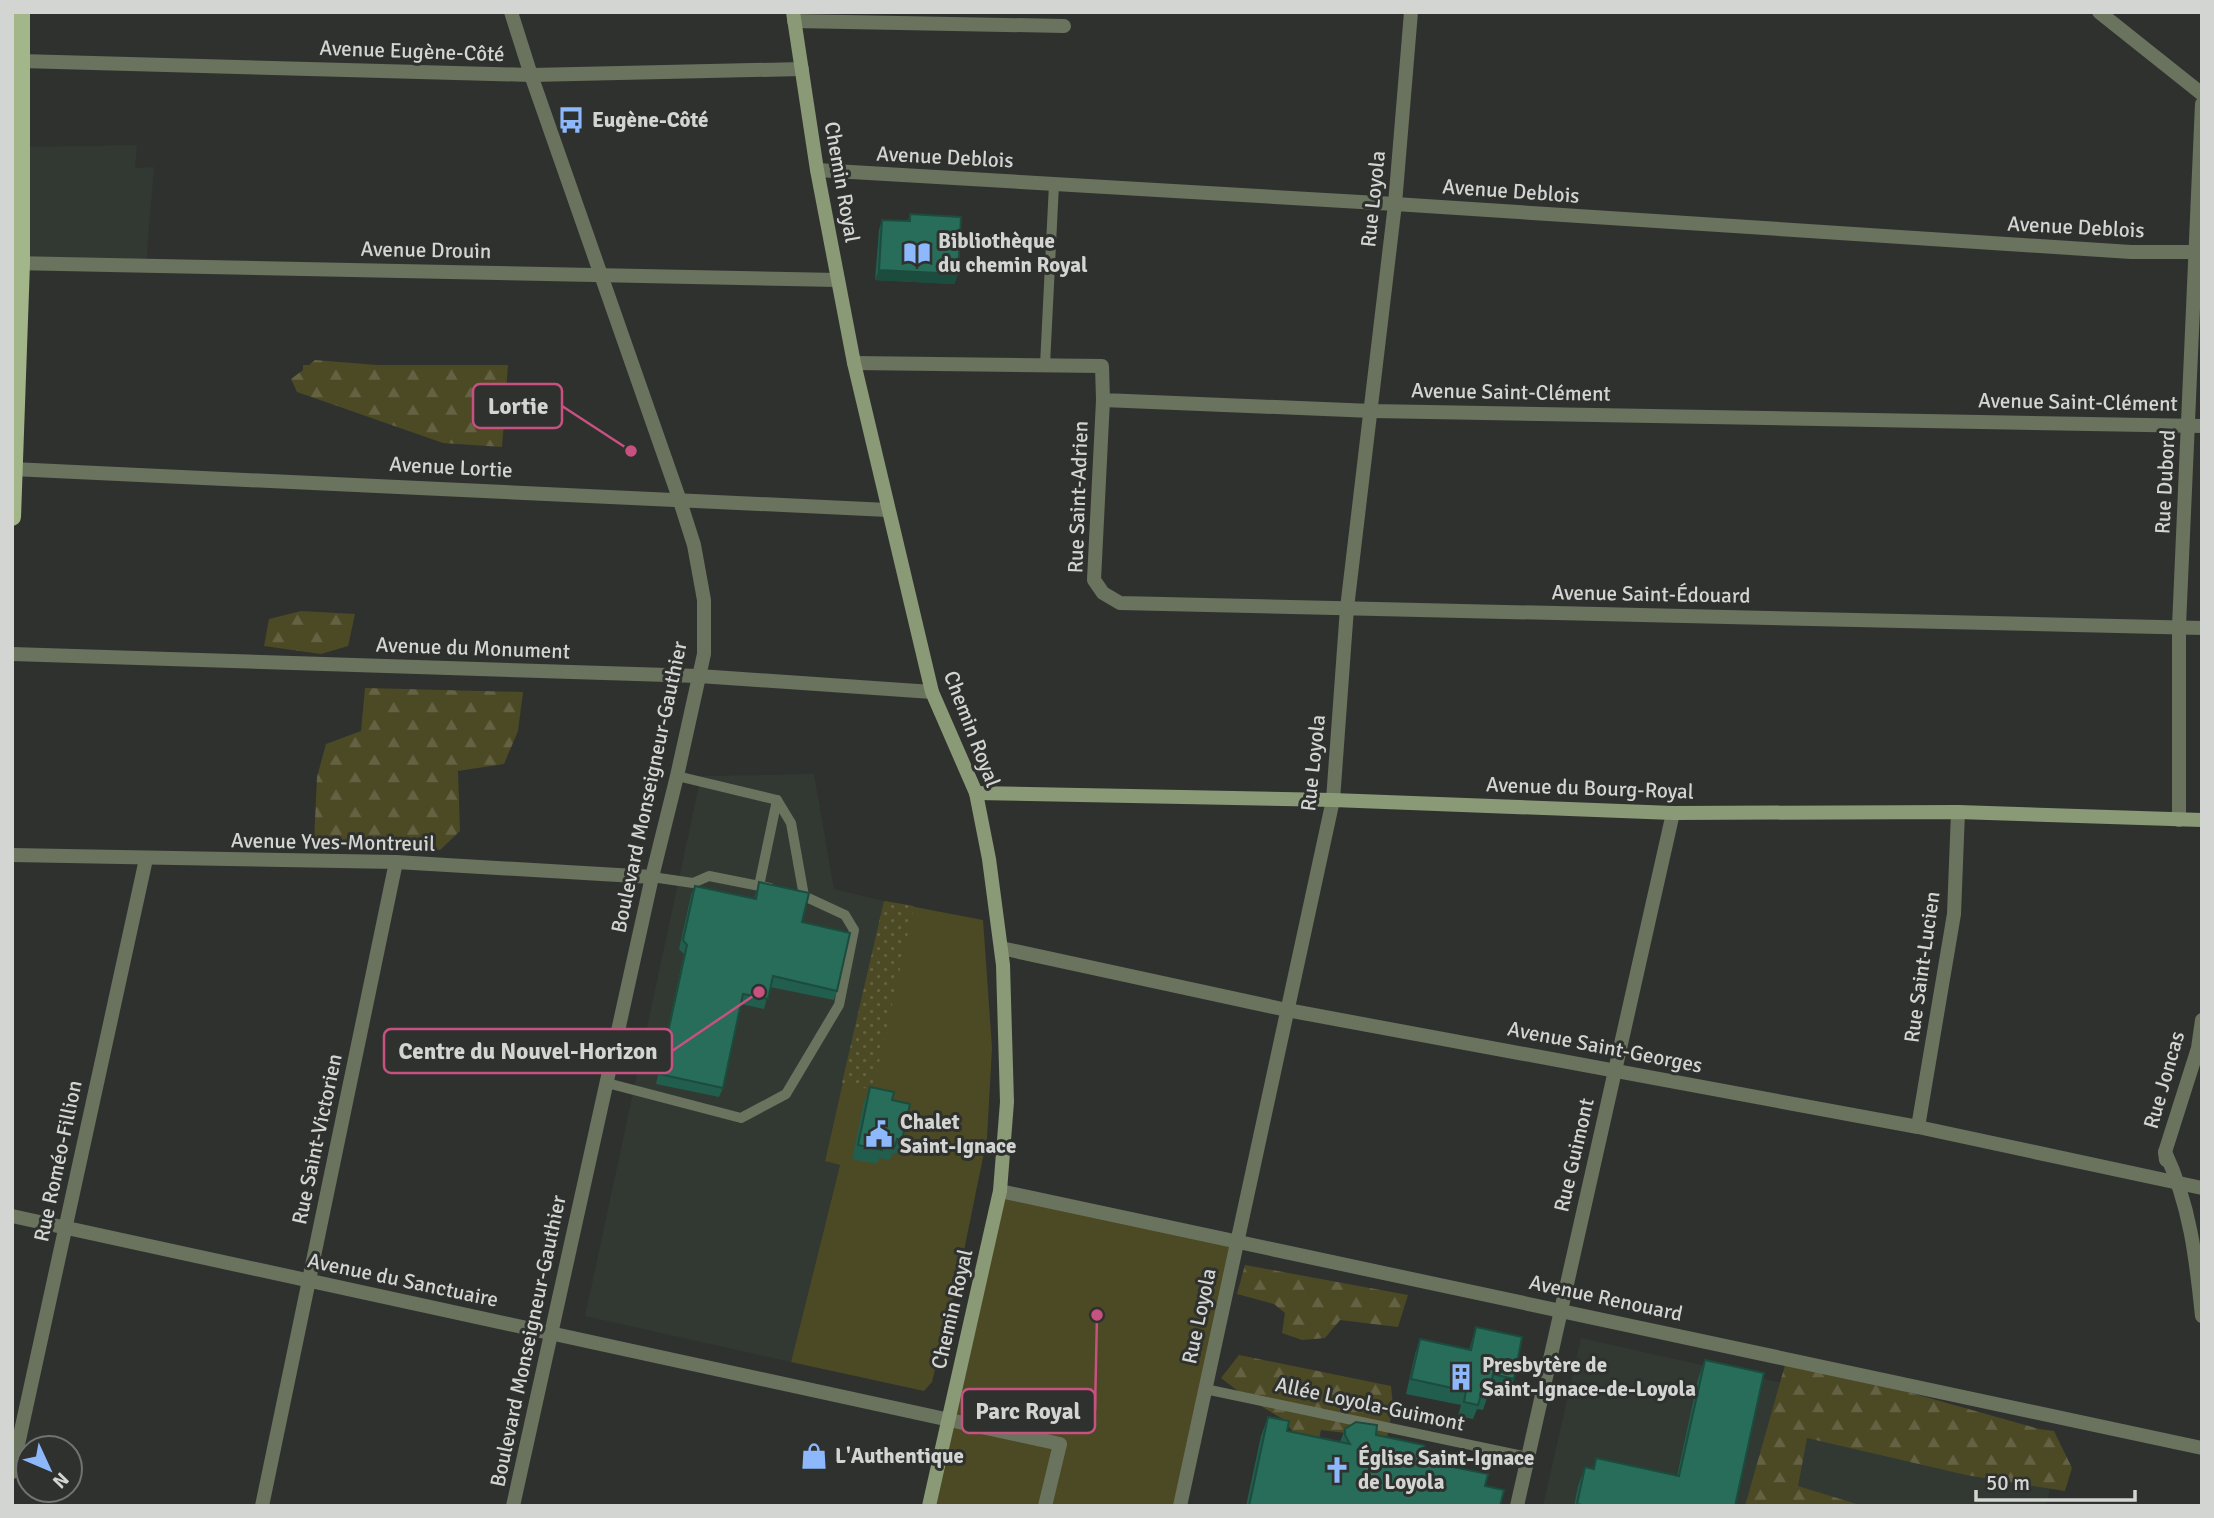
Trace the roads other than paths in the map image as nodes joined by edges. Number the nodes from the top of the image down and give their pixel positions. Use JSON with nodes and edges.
{"nodes":[{"id":1,"x":21,"y":12,"type":"edge"},
{"id":2,"x":511,"y":12,"type":"edge"},
{"id":3,"x":1411,"y":12,"type":"edge"},
{"id":4,"x":2099,"y":12,"type":"edge"},
{"id":5,"x":794,"y":17,"type":"edge"},
{"id":6,"x":1064,"y":26,"type":"dead end"},
{"id":7,"x":21,"y":61,"type":"junction"},
{"id":8,"x":803,"y":69,"type":"junction"},
{"id":9,"x":531,"y":75,"type":"junction"},
{"id":10,"x":2202,"y":94,"type":"edge"},
{"id":11,"x":2202,"y":104,"type":"edge"},
{"id":12,"x":817,"y":170,"type":"junction"},
{"id":13,"x":1054,"y":184,"type":"junction"},
{"id":14,"x":1395,"y":204,"type":"junction"},
{"id":15,"x":2199,"y":252,"type":"edge"},
{"id":16,"x":17,"y":263,"type":"edge"},
{"id":17,"x":600,"y":274,"type":"junction"},
{"id":18,"x":838,"y":280,"type":"junction"},
{"id":19,"x":854,"y":363,"type":"junction"},
{"id":20,"x":1045,"y":365,"type":"junction"},
{"id":21,"x":1103,"y":400,"type":"junction"},
{"id":22,"x":1372,"y":411,"type":"junction"},
{"id":23,"x":2195,"y":426,"type":"edge"},
{"id":24,"x":14,"y":469,"type":"edge"},
{"id":25,"x":679,"y":498,"type":"junction"},
{"id":26,"x":888,"y":510,"type":"junction"},
{"id":27,"x":12,"y":517,"type":"edge"},
{"id":28,"x":1102,"y":593,"type":"joint"},
{"id":29,"x":1348,"y":608,"type":"junction"},
{"id":30,"x":2179,"y":626,"type":"junction"},
{"id":31,"x":2202,"y":628,"type":"edge"},
{"id":32,"x":12,"y":654,"type":"edge"},
{"id":33,"x":699,"y":676,"type":"junction"},
{"id":34,"x":932,"y":692,"type":"junction"},
{"id":35,"x":677,"y":776,"type":"junction"},
{"id":36,"x":976,"y":793,"type":"junction"},
{"id":37,"x":777,"y":800,"type":"junction"},
{"id":38,"x":1333,"y":800,"type":"junction"},
{"id":39,"x":1958,"y":812,"type":"junction"},
{"id":40,"x":1672,"y":813,"type":"junction"},
{"id":41,"x":2179,"y":820,"type":"junction"},
{"id":42,"x":2202,"y":820,"type":"edge"},
{"id":43,"x":12,"y":855,"type":"edge"},
{"id":44,"x":146,"y":859,"type":"junction"},
{"id":45,"x":396,"y":862,"type":"junction"},
{"id":46,"x":652,"y":877,"type":"junction"},
{"id":47,"x":759,"y":886,"type":"junction"},
{"id":48,"x":782,"y":891,"type":"edge"},
{"id":49,"x":793,"y":894,"type":"edge"},
{"id":50,"x":804,"y":896,"type":"junction"},
{"id":51,"x":1001,"y":948,"type":"junction"},
{"id":52,"x":1287,"y":1010,"type":"junction"},
{"id":53,"x":2202,"y":1020,"type":"edge"},
{"id":54,"x":2200,"y":1048,"type":"edge"},
{"id":55,"x":1614,"y":1069,"type":"junction"},
{"id":56,"x":607,"y":1083,"type":"junction"},
{"id":57,"x":1918,"y":1127,"type":"junction"},
{"id":58,"x":2174,"y":1182,"type":"junction"},
{"id":59,"x":2202,"y":1188,"type":"edge"},
{"id":60,"x":1000,"y":1191,"type":"junction"},
{"id":61,"x":12,"y":1216,"type":"edge"},
{"id":62,"x":65,"y":1228,"type":"junction"},
{"id":63,"x":1237,"y":1241,"type":"junction"},
{"id":64,"x":309,"y":1281,"type":"junction"},
{"id":65,"x":1560,"y":1310,"type":"junction"},
{"id":66,"x":2202,"y":1316,"type":"edge"},
{"id":67,"x":552,"y":1334,"type":"junction"},
{"id":68,"x":1205,"y":1389,"type":"junction"},
{"id":69,"x":949,"y":1420,"type":"junction"},
{"id":70,"x":2202,"y":1448,"type":"edge"},
{"id":71,"x":1528,"y":1457,"type":"junction"},
{"id":72,"x":12,"y":1472,"type":"edge"},
{"id":73,"x":262,"y":1506,"type":"edge"},
{"id":74,"x":513,"y":1506,"type":"edge"},
{"id":75,"x":929,"y":1506,"type":"edge"},
{"id":76,"x":1045,"y":1506,"type":"edge"},
{"id":77,"x":1180,"y":1506,"type":"edge"},
{"id":78,"x":1517,"y":1506,"type":"edge"}],
"edges":[{"from":1,"to":7,"type":"main road"},
{"from":2,"to":9,"type":"street","name":"Boulevard Monseigneur-Gauthier"},
{"from":3,"to":14,"type":"street","name":"Rue Loyola"},
{"from":4,"to":10,"type":"street"},
{"from":5,"to":6,"type":"street"},
{"from":5,"to":8,"type":"main road","name":"Chemin Royal"},
{"from":7,"to":9,"type":"street","name":"Avenue Eugène-Côté"},
{"from":7,"to":16,"type":"main road"},
{"from":8,"to":9,"type":"street","name":"Avenue Eugène-Côté"},
{"from":8,"to":12,"type":"main road","name":"Chemin Royal"},
{"from":9,"to":17,"type":"street","name":"Boulevard Monseigneur-Gauthier"},
{"from":11,"to":15,"type":"street","name":"Rue Dubord"},
{"from":12,"to":13,"type":"street","name":"Avenue Deblois"},
{"from":12,"to":18,"type":"main road","name":"Chemin Royal"},
{"from":13,"to":14,"type":"street","name":"Avenue Deblois"},
{"from":13,"to":20,"type":"lane"},
{"from":14,"to":15,"type":"street","name":"Avenue Deblois"},
{"from":14,"to":22,"type":"street","name":"Rue Loyola"},
{"from":15,"to":23,"type":"street","name":"Rue Dubord"},
{"from":16,"to":17,"type":"street","name":"Avenue Drouin"},
{"from":16,"to":24,"type":"main road"},
{"from":17,"to":18,"type":"street","name":"Avenue Drouin"},
{"from":17,"to":25,"type":"street","name":"Boulevard Monseigneur-Gauthier"},
{"from":18,"to":19,"type":"main road","name":"Chemin Royal"},
{"from":19,"to":20,"type":"street"},
{"from":19,"to":26,"type":"main road","name":"Chemin Royal"},
{"from":20,"to":21,"type":"street"},
{"from":21,"to":22,"type":"street","name":"Avenue Saint-Clément"},
{"from":21,"to":28,"type":"street","name":"Rue Saint-Adrien"},
{"from":22,"to":23,"type":"street","name":"Avenue Saint-Clément"},
{"from":22,"to":29,"type":"street","name":"Rue Loyola"},
{"from":23,"to":30,"type":"street","name":"Rue Dubord"},
{"from":24,"to":25,"type":"street","name":"Avenue Lortie"},
{"from":24,"to":27,"type":"main road"},
{"from":25,"to":26,"type":"street","name":"Avenue Lortie"},
{"from":25,"to":33,"type":"street","name":"Boulevard Monseigneur-Gauthier"},
{"from":26,"to":34,"type":"main road","name":"Chemin Royal"},
{"from":28,"to":29,"type":"street","name":"Avenue Saint-Édouard"},
{"from":29,"to":30,"type":"street","name":"Avenue Saint-Édouard"},
{"from":29,"to":38,"type":"street","name":"Rue Loyola"},
{"from":30,"to":31,"type":"street","name":"Avenue Saint-Édouard"},
{"from":30,"to":41,"type":"street","name":"Rue Dubord"},
{"from":32,"to":33,"type":"street","name":"Avenue du Monument"},
{"from":33,"to":34,"type":"street","name":"Avenue du Monument"},
{"from":33,"to":35,"type":"street","name":"Boulevard Monseigneur-Gauthier"},
{"from":34,"to":36,"type":"main road","name":"Chemin Royal"},
{"from":35,"to":37,"type":"lane"},
{"from":35,"to":46,"type":"street","name":"Boulevard Monseigneur-Gauthier"},
{"from":36,"to":38,"type":"main road","name":"Avenue du Bourg-Royal"},
{"from":36,"to":51,"type":"main road","name":"Chemin Royal"},
{"from":37,"to":47,"type":"lane"},
{"from":37,"to":50,"type":"lane"},
{"from":38,"to":40,"type":"main road","name":"Avenue du Bourg-Royal"},
{"from":38,"to":52,"type":"street","name":"Rue Loyola"},
{"from":39,"to":40,"type":"main road","name":"Avenue du Bourg-Royal"},
{"from":39,"to":41,"type":"main road","name":"Avenue du Bourg-Royal"},
{"from":39,"to":57,"type":"street","name":"Rue Saint-Lucien"},
{"from":40,"to":55,"type":"street","name":"Rue Guimont"},
{"from":41,"to":42,"type":"main road","name":"Avenue du Bourg-Royal"},
{"from":43,"to":44,"type":"street","name":"Avenue Yves-Montreuil"},
{"from":44,"to":45,"type":"street","name":"Avenue Yves-Montreuil"},
{"from":44,"to":62,"type":"street","name":"Rue Roméo-Fillion"},
{"from":45,"to":46,"type":"street","name":"Avenue Yves-Montreuil"},
{"from":45,"to":64,"type":"street","name":"Rue Saint-Victorien"},
{"from":46,"to":47,"type":"lane"},
{"from":46,"to":56,"type":"street","name":"Boulevard Monseigneur-Gauthier"},
{"from":47,"to":48,"type":"lane"},
{"from":49,"to":50,"type":"lane"},
{"from":50,"to":56,"type":"lane"},
{"from":51,"to":52,"type":"street","name":"Avenue Saint-Georges"},
{"from":51,"to":60,"type":"main road","name":"Chemin Royal"},
{"from":52,"to":55,"type":"street","name":"Avenue Saint-Georges"},
{"from":52,"to":63,"type":"street","name":"Rue Loyola"},
{"from":53,"to":54,"type":"street","name":"Rue Joncas"},
{"from":54,"to":58,"type":"street","name":"Rue Joncas"},
{"from":55,"to":57,"type":"street","name":"Avenue Saint-Georges"},
{"from":55,"to":65,"type":"street","name":"Rue Guimont"},
{"from":56,"to":67,"type":"street","name":"Boulevard Monseigneur-Gauthier"},
{"from":57,"to":58,"type":"street","name":"Avenue Saint-Georges"},
{"from":58,"to":59,"type":"street","name":"Avenue Saint-Georges"},
{"from":58,"to":66,"type":"street","name":"Rue Joncas"},
{"from":60,"to":63,"type":"street","name":"Avenue Renouard"},
{"from":60,"to":69,"type":"main road","name":"Chemin Royal"},
{"from":61,"to":62,"type":"street","name":"Avenue du Sanctuaire"},
{"from":62,"to":64,"type":"street","name":"Avenue du Sanctuaire"},
{"from":62,"to":72,"type":"street","name":"Rue Roméo-Fillion"},
{"from":63,"to":65,"type":"street","name":"Avenue Renouard"},
{"from":63,"to":68,"type":"street","name":"Rue Loyola"},
{"from":64,"to":67,"type":"street","name":"Avenue du Sanctuaire"},
{"from":64,"to":73,"type":"street","name":"Rue Saint-Victorien"},
{"from":65,"to":70,"type":"street","name":"Avenue Renouard"},
{"from":65,"to":71,"type":"street","name":"Rue Guimont"},
{"from":67,"to":69,"type":"street","name":"Avenue du Sanctuaire"},
{"from":67,"to":74,"type":"street","name":"Boulevard Monseigneur-Gauthier"},
{"from":68,"to":71,"type":"lane","name":"Allée Loyola-Guimont"},
{"from":68,"to":77,"type":"street","name":"Rue Loyola"},
{"from":69,"to":75,"type":"main road","name":"Chemin Royal"},
{"from":69,"to":76,"type":"street","name":"Avenue du Sanctuaire"},
{"from":71,"to":78,"type":"street","name":"Rue Guimont"}]}
